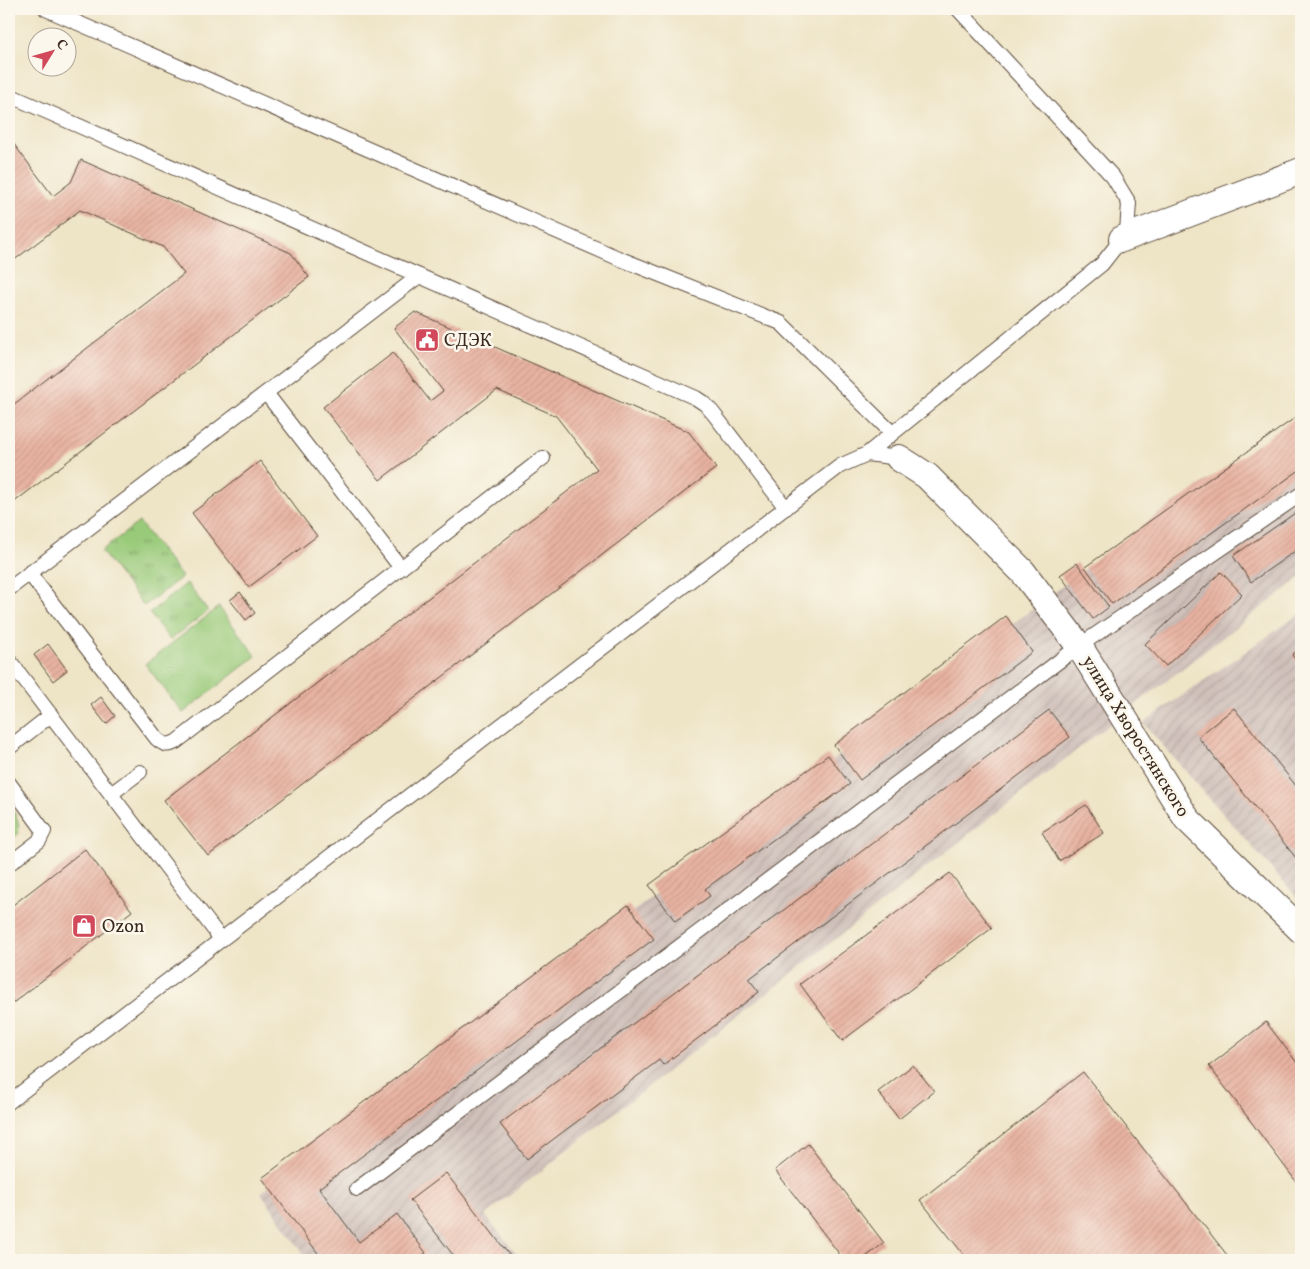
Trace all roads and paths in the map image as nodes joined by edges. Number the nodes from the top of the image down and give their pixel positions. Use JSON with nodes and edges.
{"nodes":[{"id":1,"x":46,"y":9,"type":"edge"},
{"id":2,"x":958,"y":9,"type":"edge"},
{"id":3,"x":9,"y":95,"type":"edge"},
{"id":4,"x":1301,"y":171,"type":"edge"},
{"id":5,"x":1122,"y":239,"type":"junction"},
{"id":6,"x":419,"y":276,"type":"junction"},
{"id":7,"x":266,"y":393,"type":"junction"},
{"id":8,"x":892,"y":433,"type":"junction"},
{"id":9,"x":867,"y":454,"type":"junction"},
{"id":10,"x":543,"y":458,"type":"dead end"},
{"id":11,"x":899,"y":458,"type":"joint"},
{"id":12,"x":1301,"y":494,"type":"edge"},
{"id":13,"x":786,"y":508,"type":"junction"},
{"id":14,"x":401,"y":568,"type":"junction"},
{"id":15,"x":29,"y":573,"type":"junction"},
{"id":16,"x":9,"y":589,"type":"edge"},
{"id":17,"x":1079,"y":646,"type":"junction"},
{"id":18,"x":9,"y":660,"type":"edge"},
{"id":19,"x":51,"y":715,"type":"junction"},
{"id":20,"x":9,"y":748,"type":"edge"},
{"id":21,"x":140,"y":772,"type":"dead end"},
{"id":22,"x":9,"y":783,"type":"edge"},
{"id":23,"x":111,"y":794,"type":"junction"},
{"id":24,"x":9,"y":864,"type":"edge"},
{"id":25,"x":1301,"y":930,"type":"edge"},
{"id":26,"x":221,"y":938,"type":"junction"},
{"id":27,"x":9,"y":1102,"type":"edge"},
{"id":28,"x":357,"y":1189,"type":"dead end"}],
"edges":[{"from":1,"to":8,"type":"lane"},
{"from":2,"to":5,"type":"lane"},
{"from":3,"to":6,"type":"lane"},
{"from":4,"to":5,"type":"street"},
{"from":5,"to":8,"type":"lane"},
{"from":6,"to":7,"type":"lane"},
{"from":6,"to":13,"type":"lane"},
{"from":7,"to":14,"type":"lane"},
{"from":7,"to":15,"type":"lane"},
{"from":8,"to":9,"type":"lane"},
{"from":9,"to":11,"type":"lane"},
{"from":9,"to":13,"type":"lane"},
{"from":10,"to":14,"type":"lane"},
{"from":11,"to":17,"type":"street","name":"улица Хворостянского"},
{"from":12,"to":17,"type":"lane"},
{"from":13,"to":26,"type":"lane"},
{"from":14,"to":15,"type":"lane"},
{"from":15,"to":16,"type":"lane"},
{"from":17,"to":25,"type":"street","name":"улица Хворостянского"},
{"from":17,"to":28,"type":"lane"},
{"from":18,"to":19,"type":"lane"},
{"from":19,"to":20,"type":"lane"},
{"from":19,"to":23,"type":"lane"},
{"from":21,"to":23,"type":"lane"},
{"from":22,"to":24,"type":"lane"},
{"from":23,"to":26,"type":"lane"},
{"from":26,"to":27,"type":"lane"}]}
